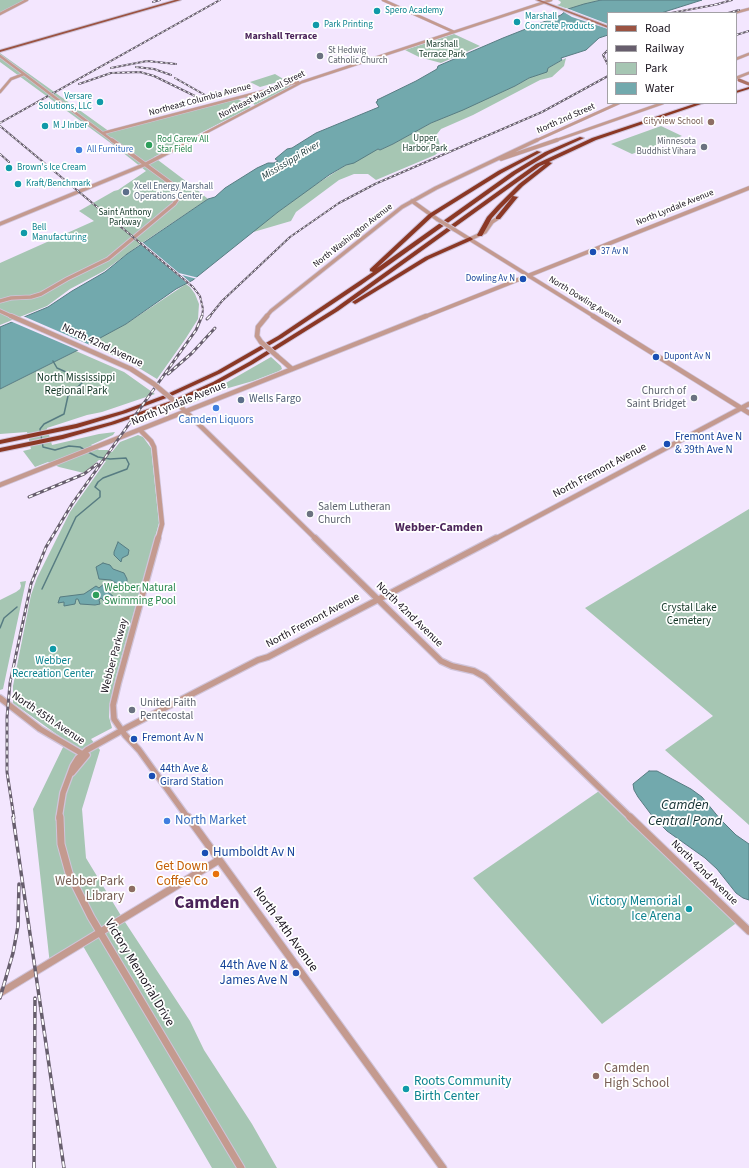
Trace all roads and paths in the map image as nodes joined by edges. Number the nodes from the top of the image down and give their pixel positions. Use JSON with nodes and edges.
{"nodes":[{"id":1,"x":27,"y":0,"type":"edge"},
{"id":2,"x":179,"y":0,"type":"edge"},
{"id":3,"x":383,"y":0,"type":"edge"},
{"id":4,"x":538,"y":0,"type":"edge"},
{"id":5,"x":552,"y":0,"type":"edge"},
{"id":6,"x":543,"y":2,"type":"junction"},
{"id":7,"x":749,"y":9,"type":"edge"},
{"id":8,"x":737,"y":12,"type":"edge"},
{"id":9,"x":0,"y":14,"type":"edge"},
{"id":10,"x":607,"y":27,"type":"edge"},
{"id":11,"x":454,"y":32,"type":"junction"},
{"id":12,"x":0,"y":54,"type":"edge"},
{"id":13,"x":749,"y":54,"type":"edge"},
{"id":14,"x":737,"y":58,"type":"edge"},
{"id":15,"x":24,"y":74,"type":"junction"},
{"id":16,"x":749,"y":74,"type":"edge"},
{"id":17,"x":737,"y":79,"type":"edge"},
{"id":18,"x":299,"y":82,"type":"dead end"},
{"id":19,"x":749,"y":85,"type":"edge"},
{"id":20,"x":737,"y":86,"type":"edge"},
{"id":21,"x":737,"y":91,"type":"edge"},
{"id":22,"x":0,"y":92,"type":"edge"},
{"id":23,"x":617,"y":104,"type":"edge"},
{"id":24,"x":660,"y":104,"type":"edge"},
{"id":25,"x":683,"y":104,"type":"edge"},
{"id":26,"x":699,"y":104,"type":"edge"},
{"id":27,"x":103,"y":133,"type":"junction"},
{"id":28,"x":580,"y":139,"type":"junction"},
{"id":29,"x":594,"y":139,"type":"junction"},
{"id":30,"x":518,"y":148,"type":"junction"},
{"id":31,"x":531,"y":148,"type":"junction"},
{"id":32,"x":146,"y":164,"type":"junction"},
{"id":33,"x":482,"y":165,"type":"junction"},
{"id":34,"x":540,"y":170,"type":"junction"},
{"id":35,"x":749,"y":188,"type":"edge"},
{"id":36,"x":412,"y":201,"type":"junction"},
{"id":37,"x":33,"y":210,"type":"junction"},
{"id":38,"x":431,"y":215,"type":"junction"},
{"id":39,"x":498,"y":218,"type":"joint"},
{"id":40,"x":0,"y":220,"type":"edge"},
{"id":41,"x":0,"y":224,"type":"edge"},
{"id":42,"x":480,"y":236,"type":"junction"},
{"id":43,"x":470,"y":239,"type":"junction"},
{"id":44,"x":529,"y":275,"type":"junction"},
{"id":45,"x":9,"y":299,"type":"junction"},
{"id":46,"x":0,"y":301,"type":"edge"},
{"id":47,"x":323,"y":309,"type":"junction"},
{"id":48,"x":2,"y":312,"type":"edge"},
{"id":49,"x":321,"y":320,"type":"junction"},
{"id":50,"x":292,"y":369,"type":"junction"},
{"id":51,"x":749,"y":404,"type":"edge"},
{"id":52,"x":741,"y":408,"type":"junction"},
{"id":53,"x":184,"y":411,"type":"junction"},
{"id":54,"x":749,"y":413,"type":"edge"},
{"id":55,"x":140,"y":430,"type":"junction"},
{"id":56,"x":50,"y":436,"type":"junction"},
{"id":57,"x":30,"y":440,"type":"junction"},
{"id":58,"x":0,"y":442,"type":"edge"},
{"id":59,"x":0,"y":450,"type":"edge"},
{"id":60,"x":0,"y":485,"type":"edge"},
{"id":61,"x":378,"y":599,"type":"junction"},
{"id":62,"x":0,"y":698,"type":"edge"},
{"id":63,"x":113,"y":705,"type":"joint"},
{"id":64,"x":121,"y":731,"type":"junction"},
{"id":65,"x":99,"y":743,"type":"joint"},
{"id":66,"x":84,"y":755,"type":"junction"},
{"id":67,"x":218,"y":860,"type":"junction"},
{"id":68,"x":749,"y":931,"type":"edge"},
{"id":69,"x":100,"y":932,"type":"junction"},
{"id":70,"x":0,"y":993,"type":"edge"},
{"id":71,"x":241,"y":1168,"type":"edge"},
{"id":72,"x":444,"y":1168,"type":"edge"}],
"edges":[{"from":1,"to":9,"type":"street"},
{"from":2,"to":12,"type":"main road"},
{"from":3,"to":11,"type":"street"},
{"from":4,"to":6,"type":"main road"},
{"from":5,"to":6,"type":"street","name":"Northeast Marshall Street"},
{"from":6,"to":10,"type":"main road"},
{"from":6,"to":11,"type":"street","name":"Northeast Marshall Street"},
{"from":7,"to":8,"type":"street"},
{"from":11,"to":32,"type":"street","name":"Northeast Marshall Street"},
{"from":12,"to":15,"type":"street"},
{"from":13,"to":14,"type":"street"},
{"from":15,"to":22,"type":"street"},
{"from":15,"to":27,"type":"street","bridge":true},
{"from":16,"to":17,"type":"street"},
{"from":17,"to":19,"type":"main road","bridge":true},
{"from":18,"to":27,"type":"street","name":"Northeast Columbia Avenue"},
{"from":19,"to":20,"type":"highway"},
{"from":19,"to":21,"type":"highway"},
{"from":23,"to":30,"type":"street","name":"North 2nd Street"},
{"from":24,"to":31,"type":"street","name":"North Washington Avenue"},
{"from":25,"to":28,"type":"highway"},
{"from":26,"to":29,"type":"highway"},
{"from":27,"to":32,"type":"street"},
{"from":28,"to":38,"type":"highway"},
{"from":28,"to":47,"type":"highway"},
{"from":29,"to":34,"type":"highway"},
{"from":29,"to":49,"type":"highway"},
{"from":30,"to":31,"type":"street","name":"North Washington Avenue"},
{"from":30,"to":33,"type":"street","name":"North Washington Avenue"},
{"from":31,"to":33,"type":"street","name":"North Washington Avenue"},
{"from":32,"to":37,"type":"street","name":"Northeast Marshall Street"},
{"from":32,"to":45,"type":"street"},
{"from":33,"to":36,"type":"street","name":"North Washington Avenue"},
{"from":34,"to":39,"type":"highway"},
{"from":34,"to":42,"type":"highway"},
{"from":35,"to":44,"type":"street","name":"North Lyndale Avenue"},
{"from":36,"to":38,"type":"street","name":"North Dowling Avenue"},
{"from":36,"to":50,"type":"street","name":"North Washington Avenue","bridge":true},
{"from":37,"to":40,"type":"street"},
{"from":37,"to":41,"type":"street"},
{"from":38,"to":43,"type":"street","name":"North Dowling Avenue","bridge":true},
{"from":38,"to":47,"type":"highway"},
{"from":39,"to":42,"type":"street"},
{"from":42,"to":43,"type":"street"},
{"from":43,"to":44,"type":"street","name":"North Dowling Avenue"},
{"from":43,"to":49,"type":"highway"},
{"from":44,"to":50,"type":"street","name":"North Lyndale Avenue"},
{"from":44,"to":52,"type":"street","name":"North Dowling Avenue"},
{"from":45,"to":46,"type":"street"},
{"from":45,"to":48,"type":"street"},
{"from":47,"to":56,"type":"highway"},
{"from":48,"to":53,"type":"street","name":"North 42nd Avenue","bridge":true},
{"from":49,"to":56,"type":"highway"},
{"from":50,"to":53,"type":"street","name":"North Lyndale Avenue"},
{"from":51,"to":52,"type":"street","name":"North Fremont Avenue"},
{"from":52,"to":54,"type":"street","name":"North Dowling Avenue"},
{"from":52,"to":61,"type":"street","name":"North Fremont Avenue"},
{"from":53,"to":55,"type":"street","name":"North Lyndale Avenue"},
{"from":53,"to":61,"type":"street","name":"North 42nd Avenue"},
{"from":55,"to":60,"type":"street","name":"North Lyndale Avenue"},
{"from":55,"to":63,"type":"street","name":"Webber Parkway"},
{"from":56,"to":57,"type":"highway"},
{"from":57,"to":58,"type":"highway"},
{"from":57,"to":59,"type":"highway"},
{"from":61,"to":64,"type":"street","name":"North Fremont Avenue"},
{"from":61,"to":68,"type":"street","name":"North 42nd Avenue"},
{"from":62,"to":66,"type":"street","name":"North 45th Avenue"},
{"from":63,"to":64,"type":"street","name":"North 44th Avenue"},
{"from":64,"to":65,"type":"street","name":"North Fremont Avenue"},
{"from":64,"to":67,"type":"street","name":"North 44th Avenue"},
{"from":65,"to":66,"type":"street","name":"Victory Memorial Drive"},
{"from":66,"to":69,"type":"street","name":"Victory Memorial Drive"},
{"from":67,"to":69,"type":"street"},
{"from":67,"to":72,"type":"street","name":"North 44th Avenue"},
{"from":69,"to":70,"type":"street"},
{"from":69,"to":71,"type":"street","name":"Victory Memorial Drive"}]}
